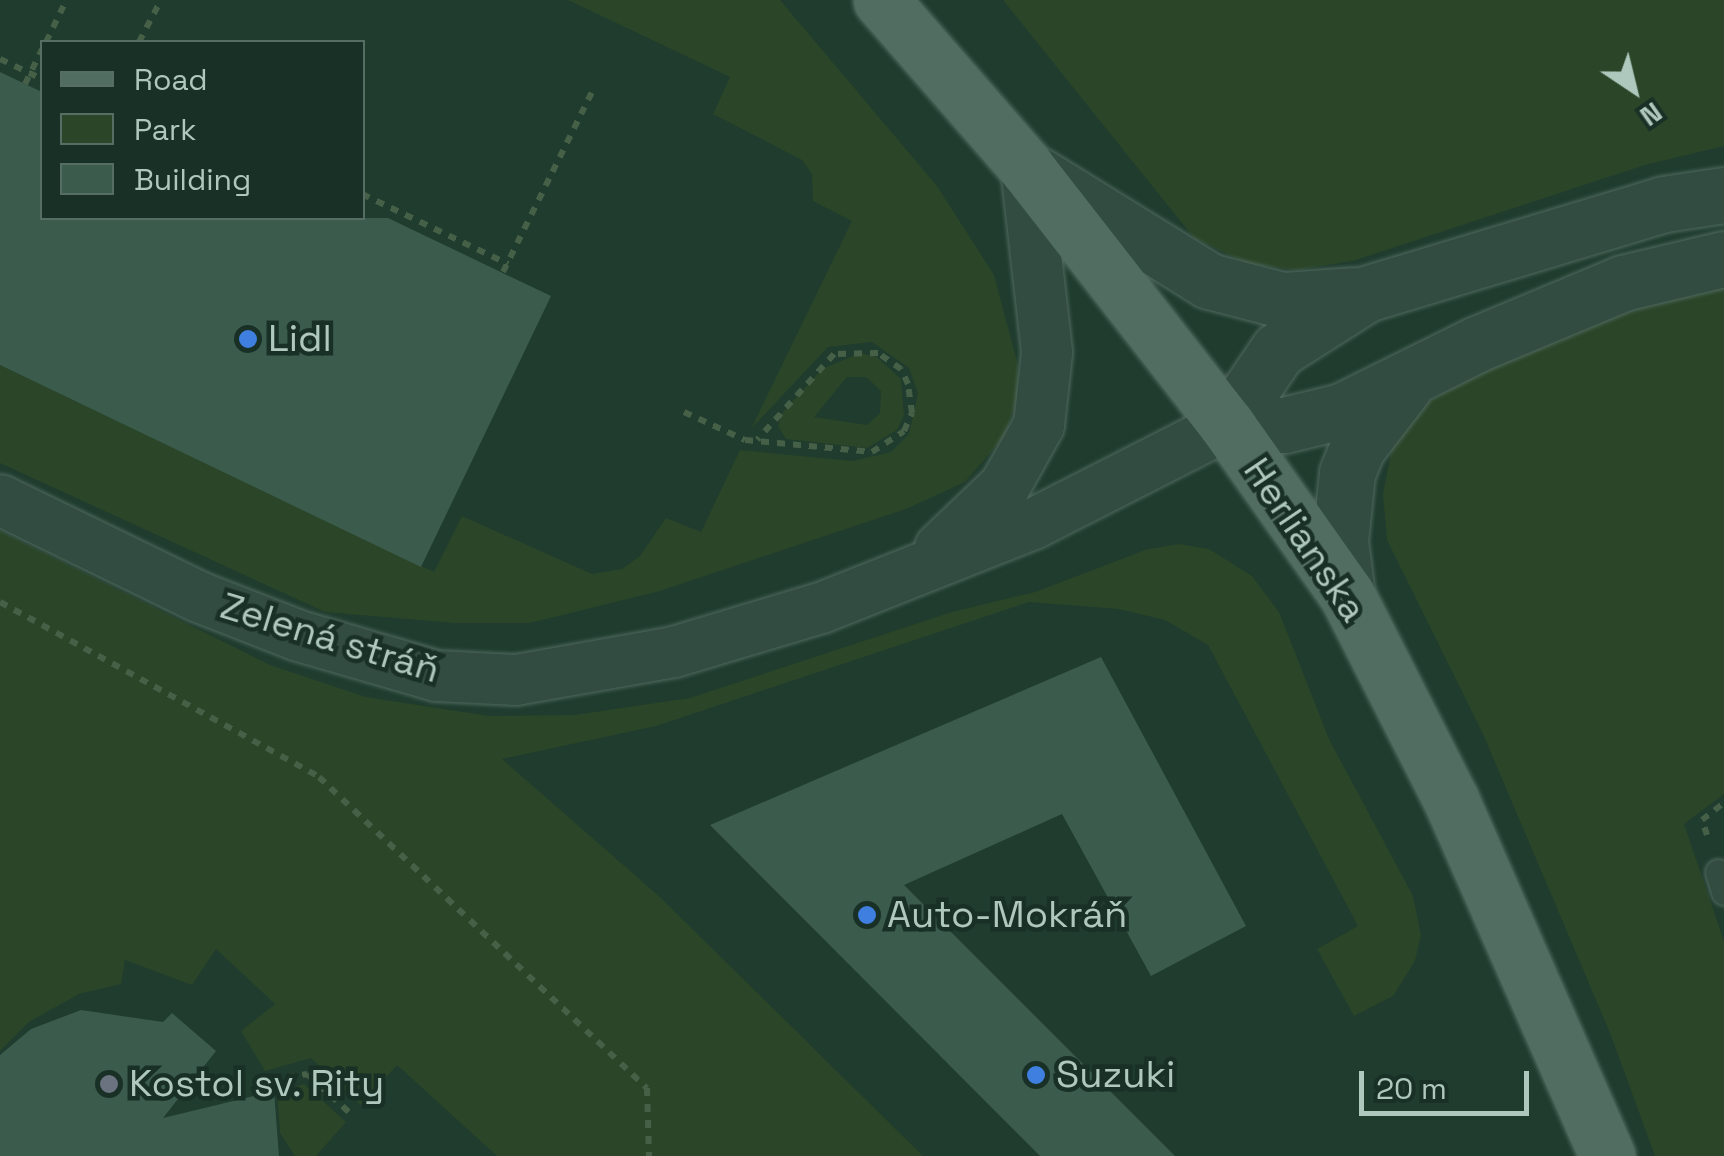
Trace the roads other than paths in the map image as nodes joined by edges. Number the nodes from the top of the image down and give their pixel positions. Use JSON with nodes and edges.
{"nodes":[{"id":1,"x":881,"y":0,"type":"edge"},
{"id":2,"x":1026,"y":167,"type":"junction"},
{"id":3,"x":1724,"y":194,"type":"edge"},
{"id":4,"x":1724,"y":258,"type":"edge"},
{"id":5,"x":1366,"y":294,"type":"junction"},
{"id":6,"x":1412,"y":377,"type":"junction"},
{"id":7,"x":1227,"y":425,"type":"junction"},
{"id":8,"x":0,"y":500,"type":"edge"},
{"id":9,"x":908,"y":576,"type":"junction"},
{"id":10,"x":1348,"y":595,"type":"junction"},
{"id":11,"x":1606,"y":1156,"type":"edge"}],
"edges":[{"from":1,"to":2,"type":"main road","name":"Herlianska"},
{"from":2,"to":5,"type":"street"},
{"from":2,"to":7,"type":"main road","name":"Herlianska"},
{"from":2,"to":9,"type":"street"},
{"from":3,"to":5,"type":"street"},
{"from":4,"to":6,"type":"street"},
{"from":5,"to":7,"type":"street"},
{"from":6,"to":7,"type":"street"},
{"from":6,"to":10,"type":"street"},
{"from":7,"to":9,"type":"street","name":"Zelená stráň"},
{"from":7,"to":10,"type":"main road","name":"Herlianska"},
{"from":8,"to":9,"type":"street","name":"Zelená stráň"},
{"from":10,"to":11,"type":"main road","name":"Herlianska"}]}
